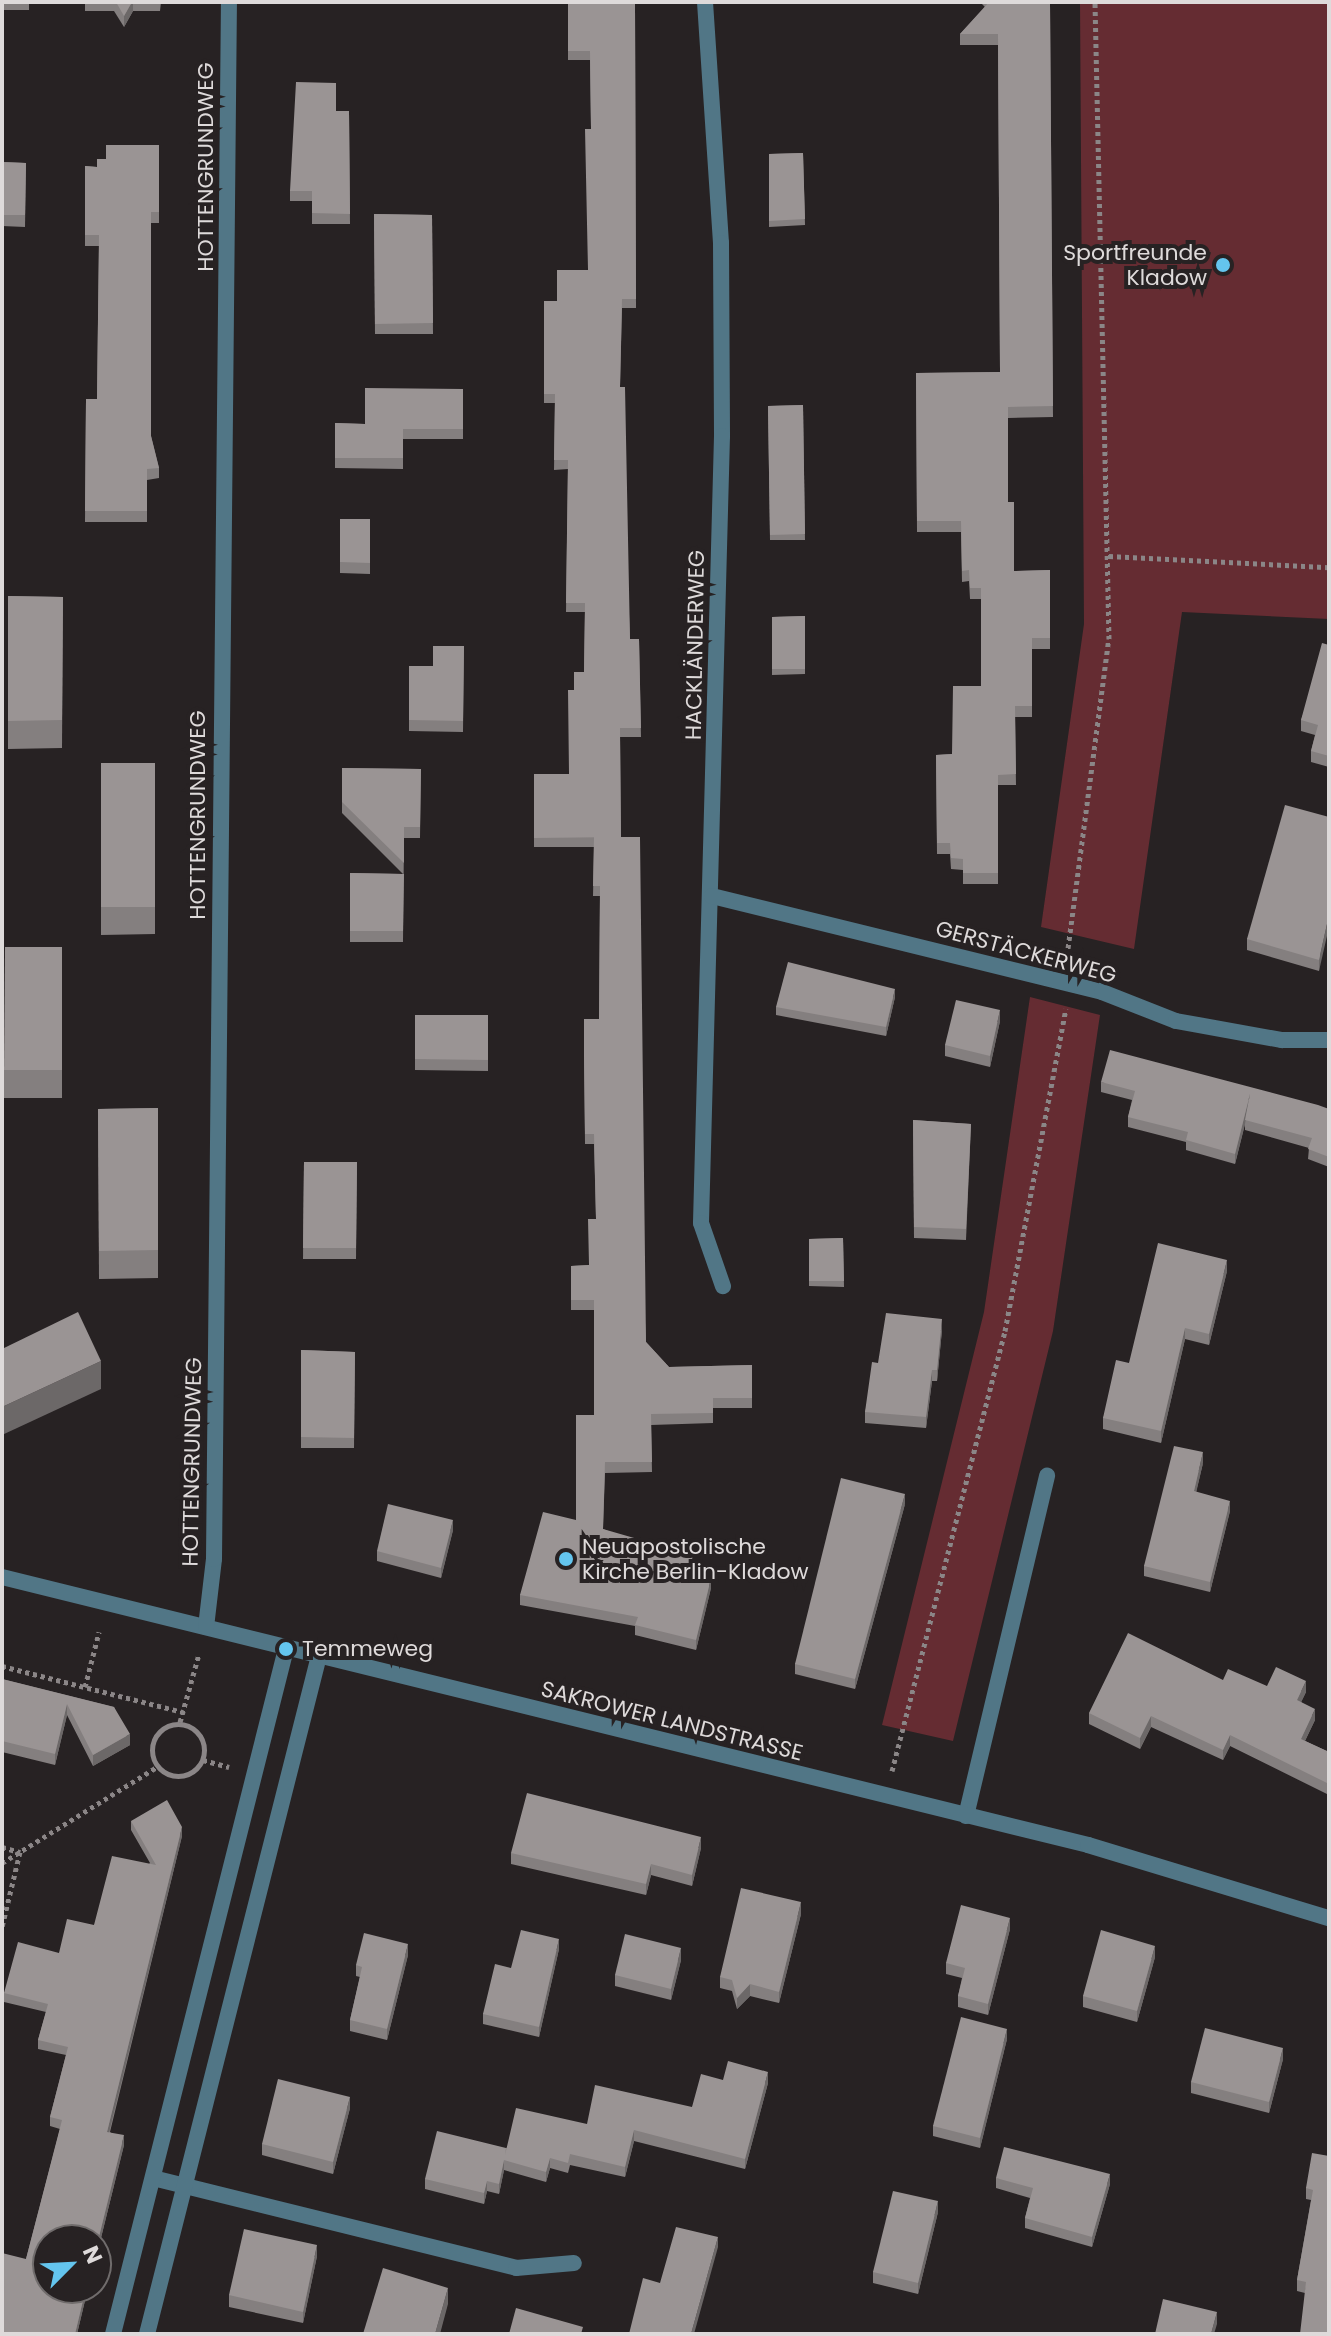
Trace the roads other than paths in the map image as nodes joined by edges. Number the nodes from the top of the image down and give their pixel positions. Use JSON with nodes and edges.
{"nodes":[{"id":1,"x":229,"y":2,"type":"edge"},
{"id":2,"x":705,"y":2,"type":"edge"},
{"id":3,"x":712,"y":896,"type":"junction"},
{"id":4,"x":1329,"y":1040,"type":"edge"},
{"id":5,"x":723,"y":1286,"type":"dead end"},
{"id":6,"x":1047,"y":1475,"type":"dead end"},
{"id":7,"x":2,"y":1577,"type":"edge"},
{"id":8,"x":206,"y":1627,"type":"junction"},
{"id":9,"x":286,"y":1649,"type":"junction"},
{"id":10,"x":319,"y":1656,"type":"junction"},
{"id":11,"x":966,"y":1816,"type":"junction"},
{"id":12,"x":1329,"y":1918,"type":"edge"},
{"id":13,"x":153,"y":2178,"type":"junction"},
{"id":14,"x":184,"y":2186,"type":"junction"},
{"id":15,"x":574,"y":2263,"type":"dead end"},
{"id":16,"x":113,"y":2334,"type":"edge"},
{"id":17,"x":147,"y":2334,"type":"edge"}],
"edges":[{"from":1,"to":8,"type":"street","name":"HOTTENGRUNDWEG"},
{"from":2,"to":3,"type":"street","name":"HACKLÄNDERWEG"},
{"from":3,"to":4,"type":"street","name":"GERSTÄCKERWEG"},
{"from":3,"to":5,"type":"street","name":"HACKLÄNDERWEG"},
{"from":6,"to":11,"type":"street"},
{"from":7,"to":8,"type":"street","name":"SAKROWER LANDSTRASSE"},
{"from":8,"to":9,"type":"street","name":"SAKROWER LANDSTRASSE"},
{"from":9,"to":10,"type":"street","name":"SAKROWER LANDSTRASSE"},
{"from":9,"to":13,"type":"street"},
{"from":10,"to":11,"type":"street","name":"SAKROWER LANDSTRASSE"},
{"from":10,"to":14,"type":"street"},
{"from":11,"to":12,"type":"street","name":"SAKROWER LANDSTRASSE"},
{"from":13,"to":14,"type":"street"},
{"from":13,"to":16,"type":"street"},
{"from":14,"to":15,"type":"street"},
{"from":14,"to":17,"type":"street"}]}
